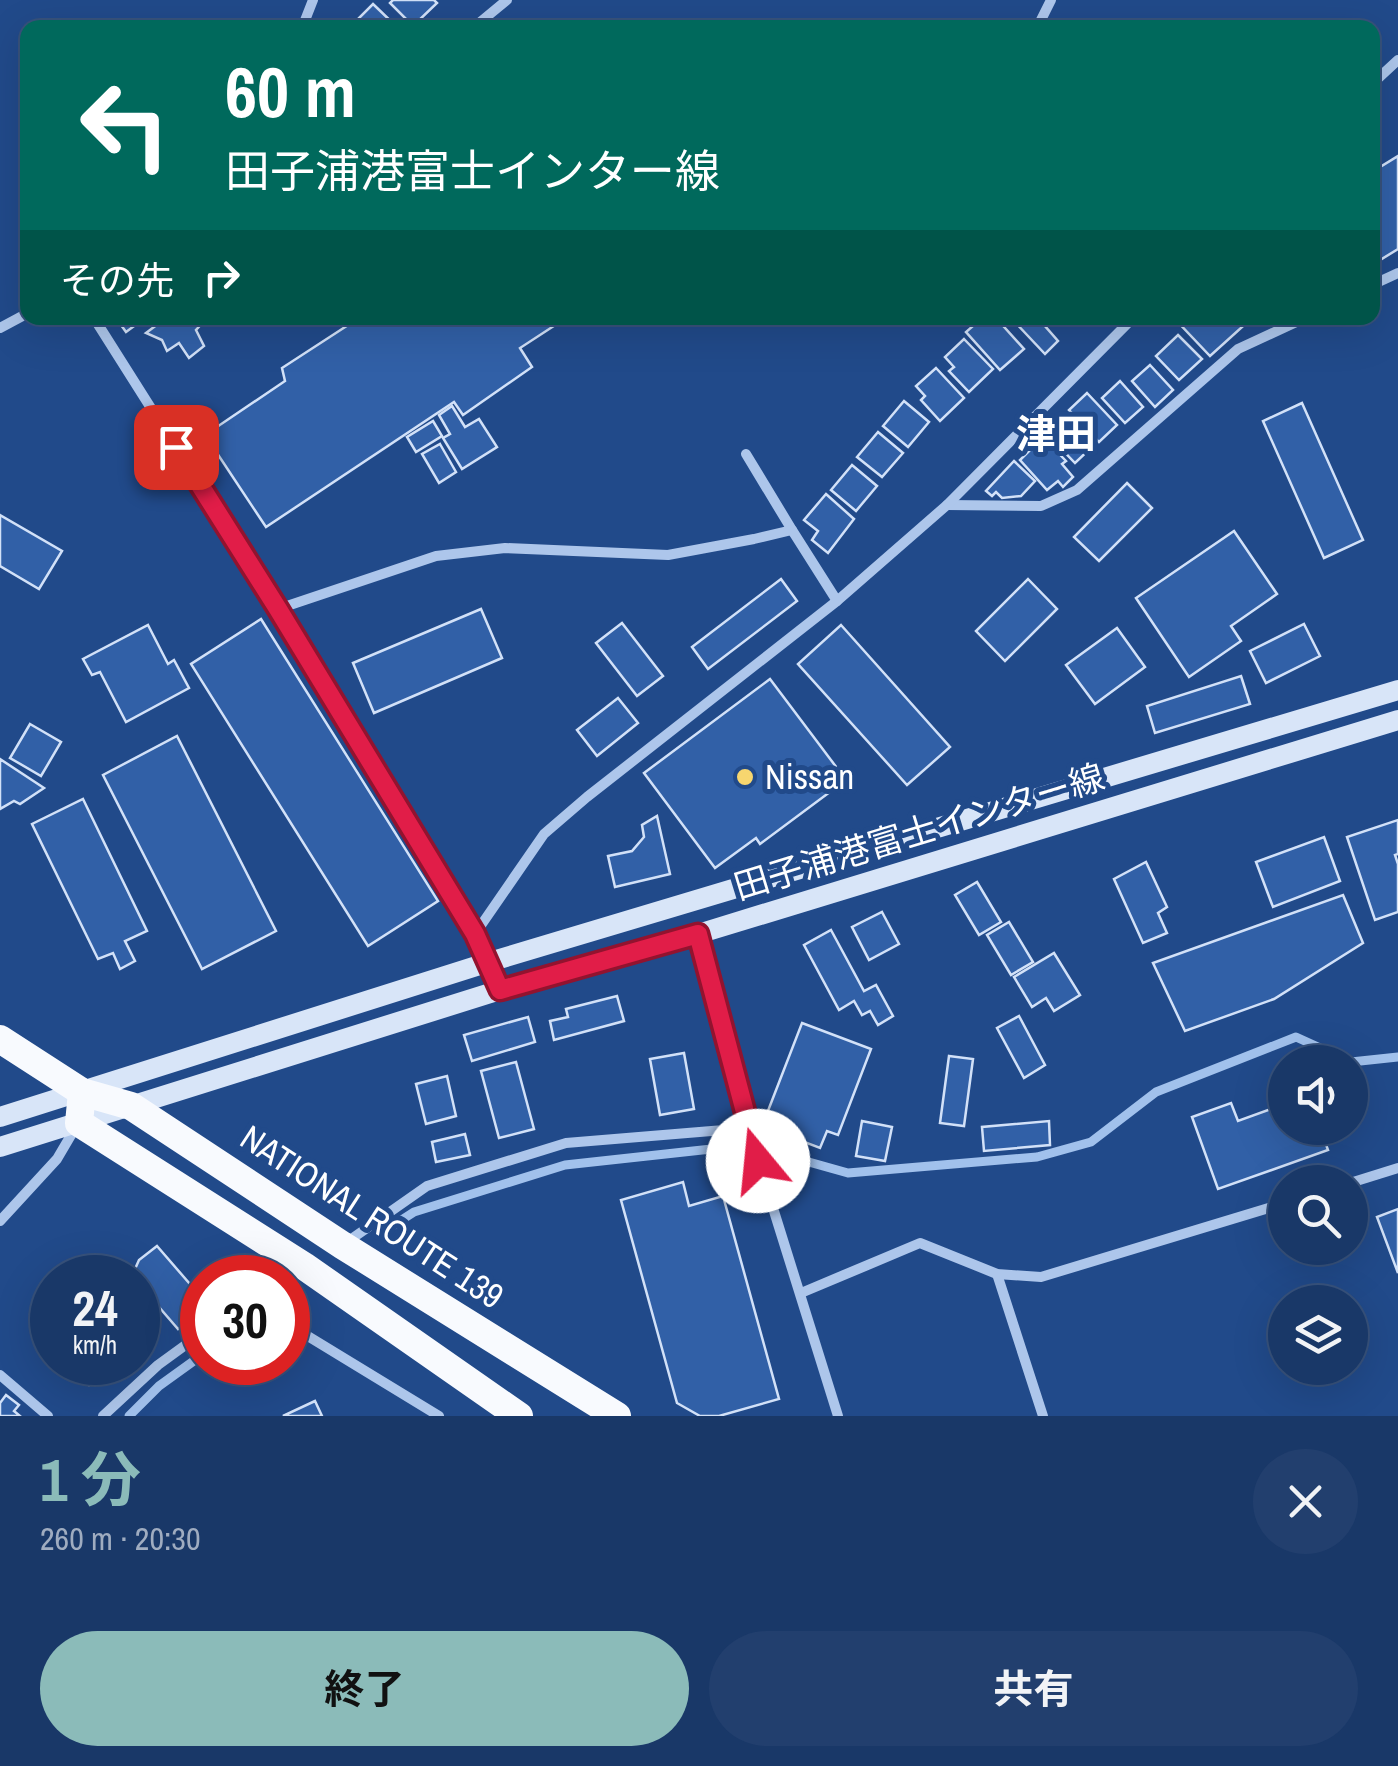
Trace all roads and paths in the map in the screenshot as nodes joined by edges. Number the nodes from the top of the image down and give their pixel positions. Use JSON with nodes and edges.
{"nodes":[{"id":1,"x":507,"y":0,"type":"edge"},
{"id":2,"x":483,"y":20,"type":"edge"},
{"id":3,"x":98,"y":325,"type":"edge"},
{"id":4,"x":1126,"y":325,"type":"edge"},
{"id":5,"x":1290,"y":325,"type":"edge"},
{"id":6,"x":746,"y":454,"type":"dead end"},
{"id":7,"x":946,"y":504,"type":"junction"},
{"id":8,"x":792,"y":530,"type":"junction"},
{"id":9,"x":838,"y":602,"type":"junction"},
{"id":10,"x":278,"y":609,"type":"junction"},
{"id":11,"x":1398,"y":690,"type":"edge"},
{"id":12,"x":1398,"y":720,"type":"edge"},
{"id":13,"x":475,"y":934,"type":"junction"},
{"id":14,"x":698,"y":934,"type":"junction"},
{"id":15,"x":486,"y":963,"type":"junction"},
{"id":16,"x":500,"y":990,"type":"junction"},
{"id":17,"x":0,"y":1039,"type":"edge"},
{"id":18,"x":82,"y":1092,"type":"junction"},
{"id":19,"x":131,"y":1106,"type":"junction"},
{"id":20,"x":0,"y":1117,"type":"edge"},
{"id":21,"x":79,"y":1123,"type":"junction"},
{"id":22,"x":748,"y":1128,"type":"junction"},
{"id":23,"x":0,"y":1148,"type":"edge"},
{"id":24,"x":1398,"y":1168,"type":"edge"},
{"id":25,"x":1368,"y":1177,"type":"edge"},
{"id":26,"x":1268,"y":1207,"type":"edge"},
{"id":27,"x":0,"y":1222,"type":"edge"},
{"id":28,"x":342,"y":1245,"type":"junction"},
{"id":29,"x":997,"y":1274,"type":"junction"},
{"id":30,"x":801,"y":1293,"type":"junction"},
{"id":31,"x":310,"y":1337,"type":"edge"},
{"id":32,"x":180,"y":1349,"type":"edge"},
{"id":33,"x":0,"y":1376,"type":"edge"},
{"id":34,"x":48,"y":1416,"type":"edge"},
{"id":35,"x":103,"y":1416,"type":"edge"},
{"id":36,"x":440,"y":1416,"type":"edge"},
{"id":37,"x":519,"y":1416,"type":"edge"},
{"id":38,"x":617,"y":1416,"type":"edge"},
{"id":39,"x":838,"y":1416,"type":"edge"},
{"id":40,"x":1043,"y":1416,"type":"edge"}],
"edges":[{"from":1,"to":2,"type":"street"},
{"from":3,"to":10,"type":"street"},
{"from":4,"to":7,"type":"street"},
{"from":5,"to":7,"type":"street"},
{"from":6,"to":8,"type":"street"},
{"from":7,"to":9,"type":"street"},
{"from":8,"to":9,"type":"street"},
{"from":8,"to":10,"type":"street"},
{"from":9,"to":13,"type":"street"},
{"from":10,"to":13,"type":"street"},
{"from":11,"to":15,"type":"main road","name":"田子浦港富士インター線"},
{"from":12,"to":14,"type":"main road","name":"田子浦港富士インター線"},
{"from":13,"to":15,"type":"street"},
{"from":14,"to":16,"type":"main road","name":"田子浦港富士インター線"},
{"from":14,"to":22,"type":"street"},
{"from":15,"to":16,"type":"street"},
{"from":15,"to":18,"type":"main road","name":"田子浦港富士インター線"},
{"from":16,"to":19,"type":"main road","name":"田子浦港富士インター線"},
{"from":17,"to":18,"type":"highway","name":"NATIONAL ROUTE 139"},
{"from":18,"to":19,"type":"highway","name":"NATIONAL ROUTE 139"},
{"from":18,"to":20,"type":"main road","name":"田子浦港富士インター線"},
{"from":18,"to":21,"type":"highway"},
{"from":19,"to":21,"type":"main road","name":"田子浦港富士インター線"},
{"from":19,"to":28,"type":"highway","name":"NATIONAL ROUTE 139"},
{"from":21,"to":23,"type":"main road","name":"田子浦港富士インター線"},
{"from":21,"to":27,"type":"street"},
{"from":21,"to":37,"type":"highway"},
{"from":22,"to":28,"type":"street"},
{"from":22,"to":30,"type":"street"},
{"from":24,"to":25,"type":"street"},
{"from":26,"to":29,"type":"street"},
{"from":28,"to":38,"type":"highway","name":"NATIONAL ROUTE 139"},
{"from":29,"to":30,"type":"street"},
{"from":29,"to":40,"type":"street"},
{"from":30,"to":39,"type":"street"},
{"from":31,"to":36,"type":"street"},
{"from":32,"to":35,"type":"street"},
{"from":33,"to":34,"type":"street"}]}
